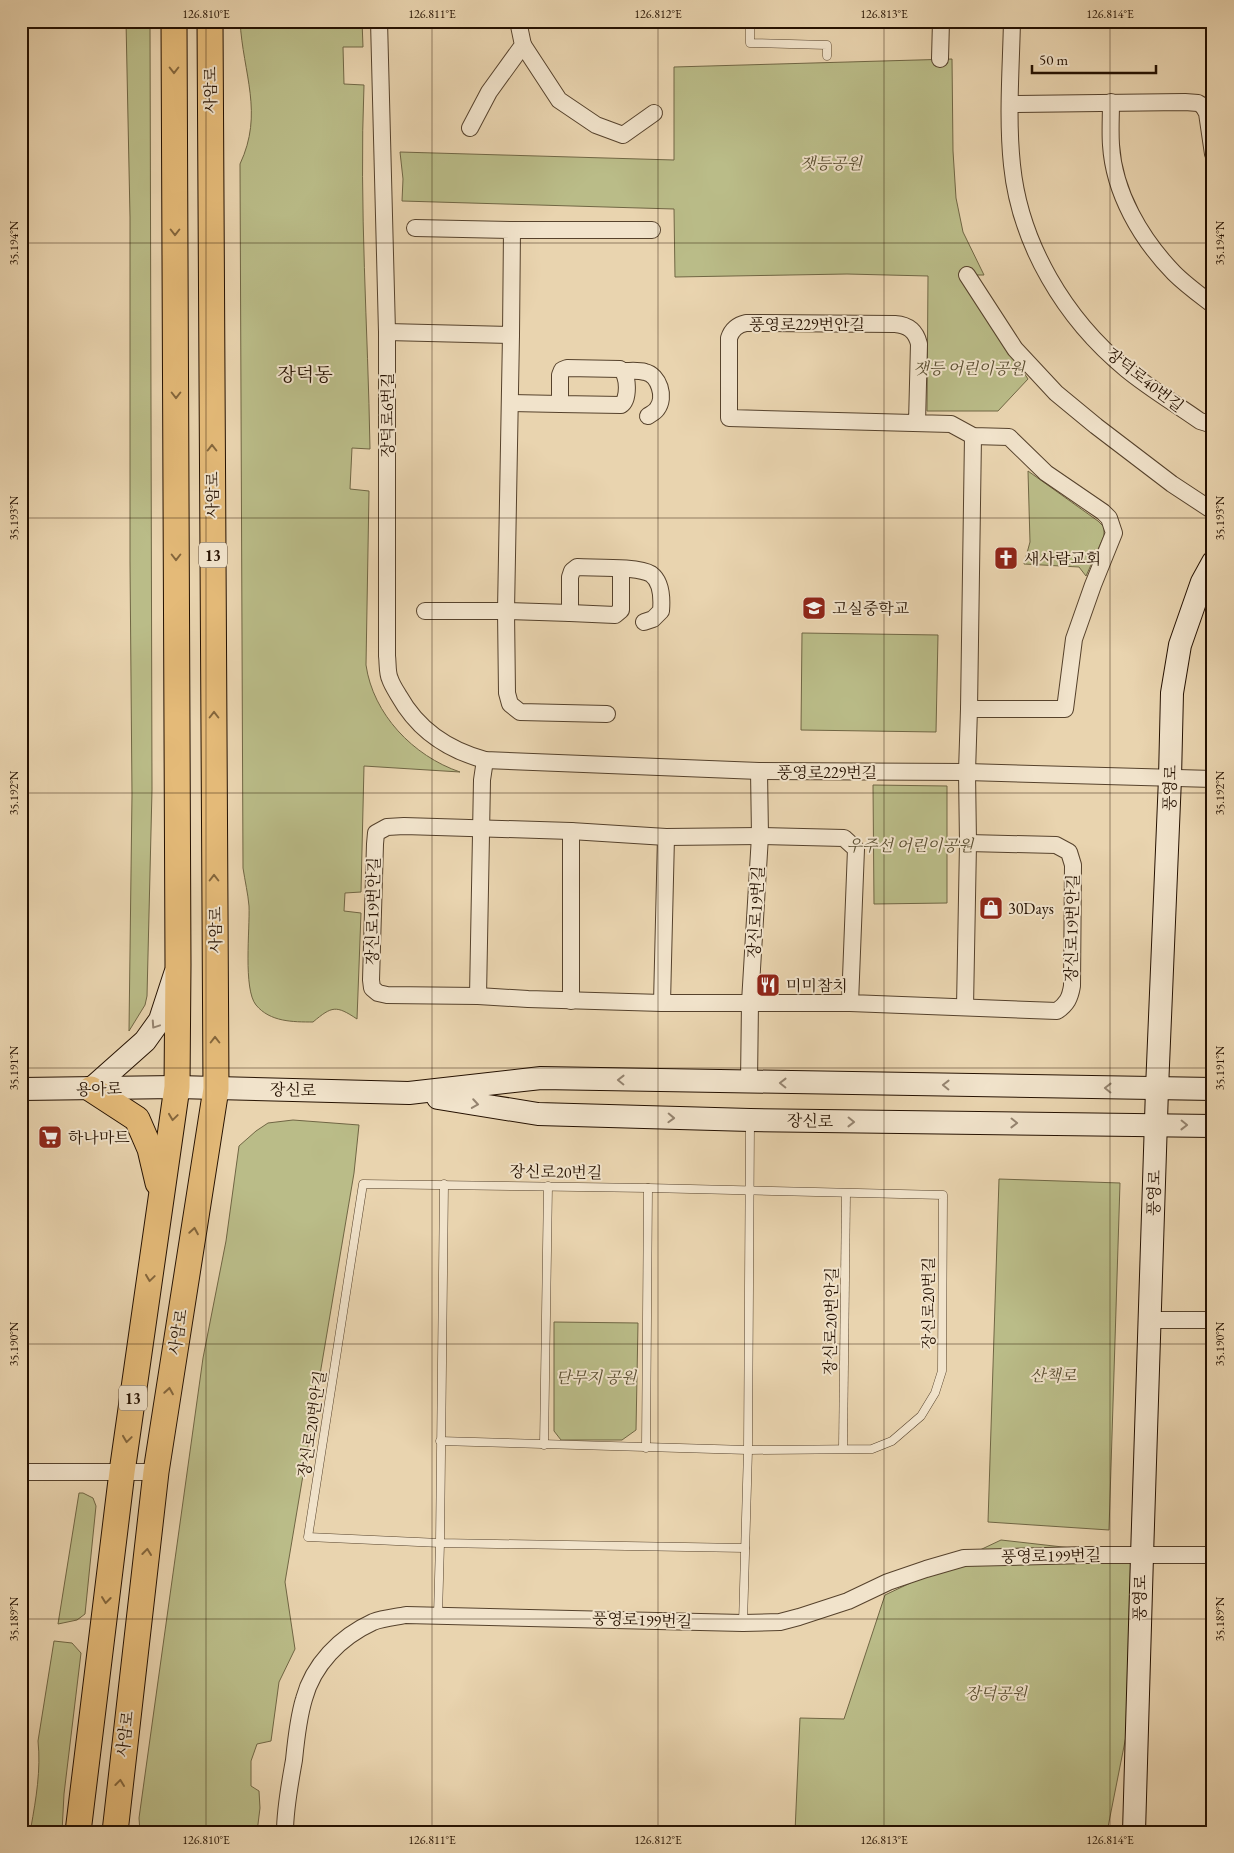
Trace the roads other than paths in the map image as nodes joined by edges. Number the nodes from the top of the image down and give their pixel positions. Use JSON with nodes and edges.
{"nodes":[{"id":1,"x":174,"y":21,"type":"edge"},
{"id":2,"x":210,"y":21,"type":"edge"},
{"id":3,"x":379,"y":21,"type":"edge"},
{"id":4,"x":518,"y":21,"type":"edge"},
{"id":5,"x":750,"y":21,"type":"edge"},
{"id":6,"x":941,"y":21,"type":"edge"},
{"id":7,"x":1012,"y":21,"type":"edge"},
{"id":8,"x":523,"y":44,"type":"junction"},
{"id":9,"x":826,"y":56,"type":"dead end"},
{"id":10,"x":940,"y":59,"type":"dead end"},
{"id":11,"x":1111,"y":102,"type":"junction"},
{"id":12,"x":1011,"y":104,"type":"junction"},
{"id":13,"x":1208,"y":104,"type":"edge"},
{"id":14,"x":654,"y":113,"type":"dead end"},
{"id":15,"x":470,"y":128,"type":"dead end"},
{"id":16,"x":1213,"y":154,"type":"edge"},
{"id":17,"x":415,"y":228,"type":"dead end"},
{"id":18,"x":512,"y":230,"type":"junction"},
{"id":19,"x":652,"y":230,"type":"dead end"},
{"id":20,"x":967,"y":275,"type":"dead end"},
{"id":21,"x":1213,"y":305,"type":"edge"},
{"id":22,"x":387,"y":332,"type":"junction"},
{"id":23,"x":511,"y":335,"type":"junction"},
{"id":24,"x":624,"y":371,"type":"junction"},
{"id":25,"x":511,"y":403,"type":"junction"},
{"id":26,"x":560,"y":404,"type":"junction"},
{"id":27,"x":648,"y":416,"type":"dead end"},
{"id":28,"x":917,"y":423,"type":"junction"},
{"id":29,"x":1213,"y":425,"type":"edge"},
{"id":30,"x":973,"y":436,"type":"junction"},
{"id":31,"x":1213,"y":511,"type":"edge"},
{"id":32,"x":1213,"y":562,"type":"edge"},
{"id":33,"x":622,"y":569,"type":"junction"},
{"id":34,"x":425,"y":611,"type":"dead end"},
{"id":35,"x":506,"y":611,"type":"junction"},
{"id":36,"x":570,"y":613,"type":"junction"},
{"id":37,"x":644,"y":622,"type":"dead end"},
{"id":38,"x":969,"y":709,"type":"junction"},
{"id":39,"x":606,"y":714,"type":"dead end"},
{"id":40,"x":485,"y":760,"type":"junction"},
{"id":41,"x":759,"y":771,"type":"junction"},
{"id":42,"x":967,"y":772,"type":"junction"},
{"id":43,"x":1170,"y":778,"type":"junction"},
{"id":44,"x":1213,"y":779,"type":"edge"},
{"id":45,"x":482,"y":829,"type":"junction"},
{"id":46,"x":571,"y":831,"type":"junction"},
{"id":47,"x":760,"y":836,"type":"junction"},
{"id":48,"x":666,"y":837,"type":"junction"},
{"id":49,"x":968,"y":843,"type":"junction"},
{"id":50,"x":178,"y":964,"type":"junction"},
{"id":51,"x":478,"y":996,"type":"junction"},
{"id":52,"x":571,"y":1001,"type":"junction"},
{"id":53,"x":750,"y":1002,"type":"junction"},
{"id":54,"x":662,"y":1003,"type":"junction"},
{"id":55,"x":850,"y":1003,"type":"junction"},
{"id":56,"x":965,"y":1007,"type":"junction"},
{"id":57,"x":749,"y":1082,"type":"junction"},
{"id":58,"x":177,"y":1087,"type":"junction"},
{"id":59,"x":1157,"y":1088,"type":"junction"},
{"id":60,"x":21,"y":1089,"type":"edge"},
{"id":61,"x":91,"y":1089,"type":"junction"},
{"id":62,"x":216,"y":1089,"type":"junction"},
{"id":63,"x":1213,"y":1089,"type":"edge"},
{"id":64,"x":409,"y":1093,"type":"junction"},
{"id":65,"x":750,"y":1120,"type":"junction"},
{"id":66,"x":1156,"y":1125,"type":"junction"},
{"id":67,"x":1213,"y":1126,"type":"edge"},
{"id":68,"x":363,"y":1184,"type":"joint"},
{"id":69,"x":444,"y":1184,"type":"junction"},
{"id":70,"x":548,"y":1186,"type":"junction"},
{"id":71,"x":648,"y":1188,"type":"junction"},
{"id":72,"x":749,"y":1191,"type":"junction"},
{"id":73,"x":846,"y":1194,"type":"junction"},
{"id":74,"x":162,"y":1196,"type":"junction"},
{"id":75,"x":1150,"y":1320,"type":"junction"},
{"id":76,"x":1213,"y":1320,"type":"edge"},
{"id":77,"x":440,"y":1441,"type":"junction"},
{"id":78,"x":544,"y":1445,"type":"junction"},
{"id":79,"x":646,"y":1448,"type":"junction"},
{"id":80,"x":842,"y":1448,"type":"junction"},
{"id":81,"x":748,"y":1450,"type":"junction"},
{"id":82,"x":21,"y":1472,"type":"edge"},
{"id":83,"x":122,"y":1472,"type":"junction"},
{"id":84,"x":156,"y":1472,"type":"junction"},
{"id":85,"x":440,"y":1543,"type":"junction"},
{"id":86,"x":745,"y":1548,"type":"junction"},
{"id":87,"x":1213,"y":1555,"type":"edge"},
{"id":88,"x":1142,"y":1556,"type":"junction"},
{"id":89,"x":438,"y":1615,"type":"junction"},
{"id":90,"x":743,"y":1623,"type":"junction"},
{"id":91,"x":78,"y":1832,"type":"edge"},
{"id":92,"x":114,"y":1832,"type":"edge"},
{"id":93,"x":285,"y":1832,"type":"edge"},
{"id":94,"x":1134,"y":1832,"type":"edge"}],
"edges":[{"from":1,"to":50,"type":"main road","number":"13","one_way":true},
{"from":62,"to":2,"type":"main road","name":"사암로","number":"13","one_way":true},
{"from":3,"to":22,"type":"street","name":"장덕로6번길"},
{"from":4,"to":8,"type":"street"},
{"from":5,"to":9,"type":"lane"},
{"from":6,"to":10,"type":"street"},
{"from":7,"to":12,"type":"street","name":"장덕로40번길"},
{"from":8,"to":14,"type":"street"},
{"from":8,"to":15,"type":"street"},
{"from":11,"to":12,"type":"street"},
{"from":11,"to":13,"type":"street"},
{"from":11,"to":21,"type":"street"},
{"from":12,"to":29,"type":"street","name":"장덕로40번길"},
{"from":13,"to":16,"type":"street"},
{"from":17,"to":18,"type":"street"},
{"from":18,"to":19,"type":"street"},
{"from":18,"to":23,"type":"street"},
{"from":20,"to":31,"type":"street"},
{"from":22,"to":23,"type":"street"},
{"from":22,"to":40,"type":"street","name":"장덕로6번길"},
{"from":23,"to":25,"type":"street"},
{"from":24,"to":26,"type":"street"},
{"from":24,"to":26,"type":"street"},
{"from":24,"to":27,"type":"street"},
{"from":25,"to":26,"type":"street"},
{"from":25,"to":35,"type":"street"},
{"from":28,"to":28,"type":"street","name":"풍영로229번안길"},
{"from":28,"to":30,"type":"street","name":"풍영로229번안길"},
{"from":30,"to":38,"type":"street"},
{"from":30,"to":38,"type":"street","name":"풍영로229번안길"},
{"from":32,"to":43,"type":"main road","name":"풍영로"},
{"from":33,"to":36,"type":"street"},
{"from":33,"to":36,"type":"street"},
{"from":33,"to":37,"type":"street"},
{"from":34,"to":35,"type":"street"},
{"from":35,"to":36,"type":"street"},
{"from":35,"to":39,"type":"street"},
{"from":38,"to":42,"type":"street"},
{"from":40,"to":41,"type":"street","name":"풍영로229번길"},
{"from":40,"to":45,"type":"street"},
{"from":41,"to":42,"type":"street","name":"풍영로229번길"},
{"from":41,"to":47,"type":"street","name":"장신로19번길"},
{"from":42,"to":43,"type":"street","name":"풍영로229번길"},
{"from":42,"to":49,"type":"street"},
{"from":43,"to":44,"type":"street","name":"풍영로229번길"},
{"from":43,"to":59,"type":"main road","name":"풍영로"},
{"from":45,"to":46,"type":"street","name":"장신로19번안길"},
{"from":45,"to":51,"type":"street"},
{"from":45,"to":51,"type":"street","name":"장신로19번안길"},
{"from":46,"to":48,"type":"street","name":"장신로19번안길"},
{"from":46,"to":52,"type":"street"},
{"from":47,"to":48,"type":"street","name":"장신로19번안길"},
{"from":47,"to":53,"type":"street","name":"장신로19번길"},
{"from":47,"to":55,"type":"street","name":"장신로19번안길"},
{"from":48,"to":54,"type":"street"},
{"from":49,"to":56,"type":"street"},
{"from":49,"to":56,"type":"street","name":"장신로19번안길"},
{"from":50,"to":58,"type":"main road","number":"13"},
{"from":50,"to":61,"type":"main road","one_way":true},
{"from":51,"to":52,"type":"street","name":"장신로19번안길"},
{"from":52,"to":54,"type":"street","name":"장신로19번안길"},
{"from":53,"to":54,"type":"street","name":"장신로19번안길"},
{"from":53,"to":55,"type":"street","name":"장신로19번안길"},
{"from":53,"to":57,"type":"street","name":"장신로19번길"},
{"from":55,"to":56,"type":"street","name":"장신로19번안길"},
{"from":59,"to":57,"type":"main road","name":"장신로","one_way":true},
{"from":57,"to":64,"type":"main road","name":"장신로","one_way":true},
{"from":58,"to":61,"type":"main road","name":"용아로"},
{"from":58,"to":62,"type":"main road","name":"장신로"},
{"from":58,"to":74,"type":"main road","number":"13","one_way":true},
{"from":59,"to":63,"type":"main road","name":"장신로"},
{"from":59,"to":66,"type":"main road","name":"풍영로"},
{"from":60,"to":61,"type":"main road","name":"용아로"},
{"from":61,"to":74,"type":"main road"},
{"from":62,"to":64,"type":"main road","name":"장신로"},
{"from":84,"to":62,"type":"main road","name":"사암로","number":"13","one_way":true},
{"from":64,"to":65,"type":"main road","name":"장신로","one_way":true},
{"from":65,"to":66,"type":"main road","name":"장신로","one_way":true},
{"from":65,"to":72,"type":"lane"},
{"from":66,"to":67,"type":"main road","name":"장신로","one_way":true},
{"from":66,"to":75,"type":"main road","name":"풍영로"},
{"from":68,"to":69,"type":"lane","name":"장신로20번길"},
{"from":68,"to":85,"type":"lane","name":"장신로20번안길"},
{"from":69,"to":70,"type":"lane","name":"장신로20번길"},
{"from":69,"to":77,"type":"lane"},
{"from":70,"to":71,"type":"lane","name":"장신로20번길"},
{"from":70,"to":78,"type":"lane"},
{"from":71,"to":72,"type":"lane","name":"장신로20번길"},
{"from":71,"to":79,"type":"lane"},
{"from":72,"to":73,"type":"lane","name":"장신로20번길"},
{"from":72,"to":81,"type":"lane"},
{"from":73,"to":80,"type":"lane","name":"장신로20번안길"},
{"from":73,"to":80,"type":"lane","name":"장신로20번길"},
{"from":74,"to":83,"type":"main road","number":"13","one_way":true},
{"from":75,"to":76,"type":"street"},
{"from":75,"to":88,"type":"main road","name":"풍영로"},
{"from":77,"to":78,"type":"lane","name":"장신로20번길"},
{"from":77,"to":85,"type":"lane"},
{"from":78,"to":79,"type":"lane","name":"장신로20번길"},
{"from":79,"to":81,"type":"lane","name":"장신로20번길"},
{"from":80,"to":81,"type":"lane","name":"장신로20번길"},
{"from":81,"to":86,"type":"lane"},
{"from":82,"to":83,"type":"street"},
{"from":83,"to":84,"type":"street"},
{"from":83,"to":91,"type":"main road","number":"13","one_way":true},
{"from":92,"to":84,"type":"main road","name":"사암로","number":"13","one_way":true},
{"from":85,"to":86,"type":"lane","name":"장신로20번안길"},
{"from":85,"to":89,"type":"lane"},
{"from":86,"to":90,"type":"lane"},
{"from":87,"to":88,"type":"street","name":"풍영로199번길"},
{"from":88,"to":90,"type":"street","name":"풍영로199번길"},
{"from":88,"to":94,"type":"main road","name":"풍영로"},
{"from":89,"to":90,"type":"street","name":"풍영로199번길"},
{"from":89,"to":93,"type":"street","name":"풍영로199번길"}]}
